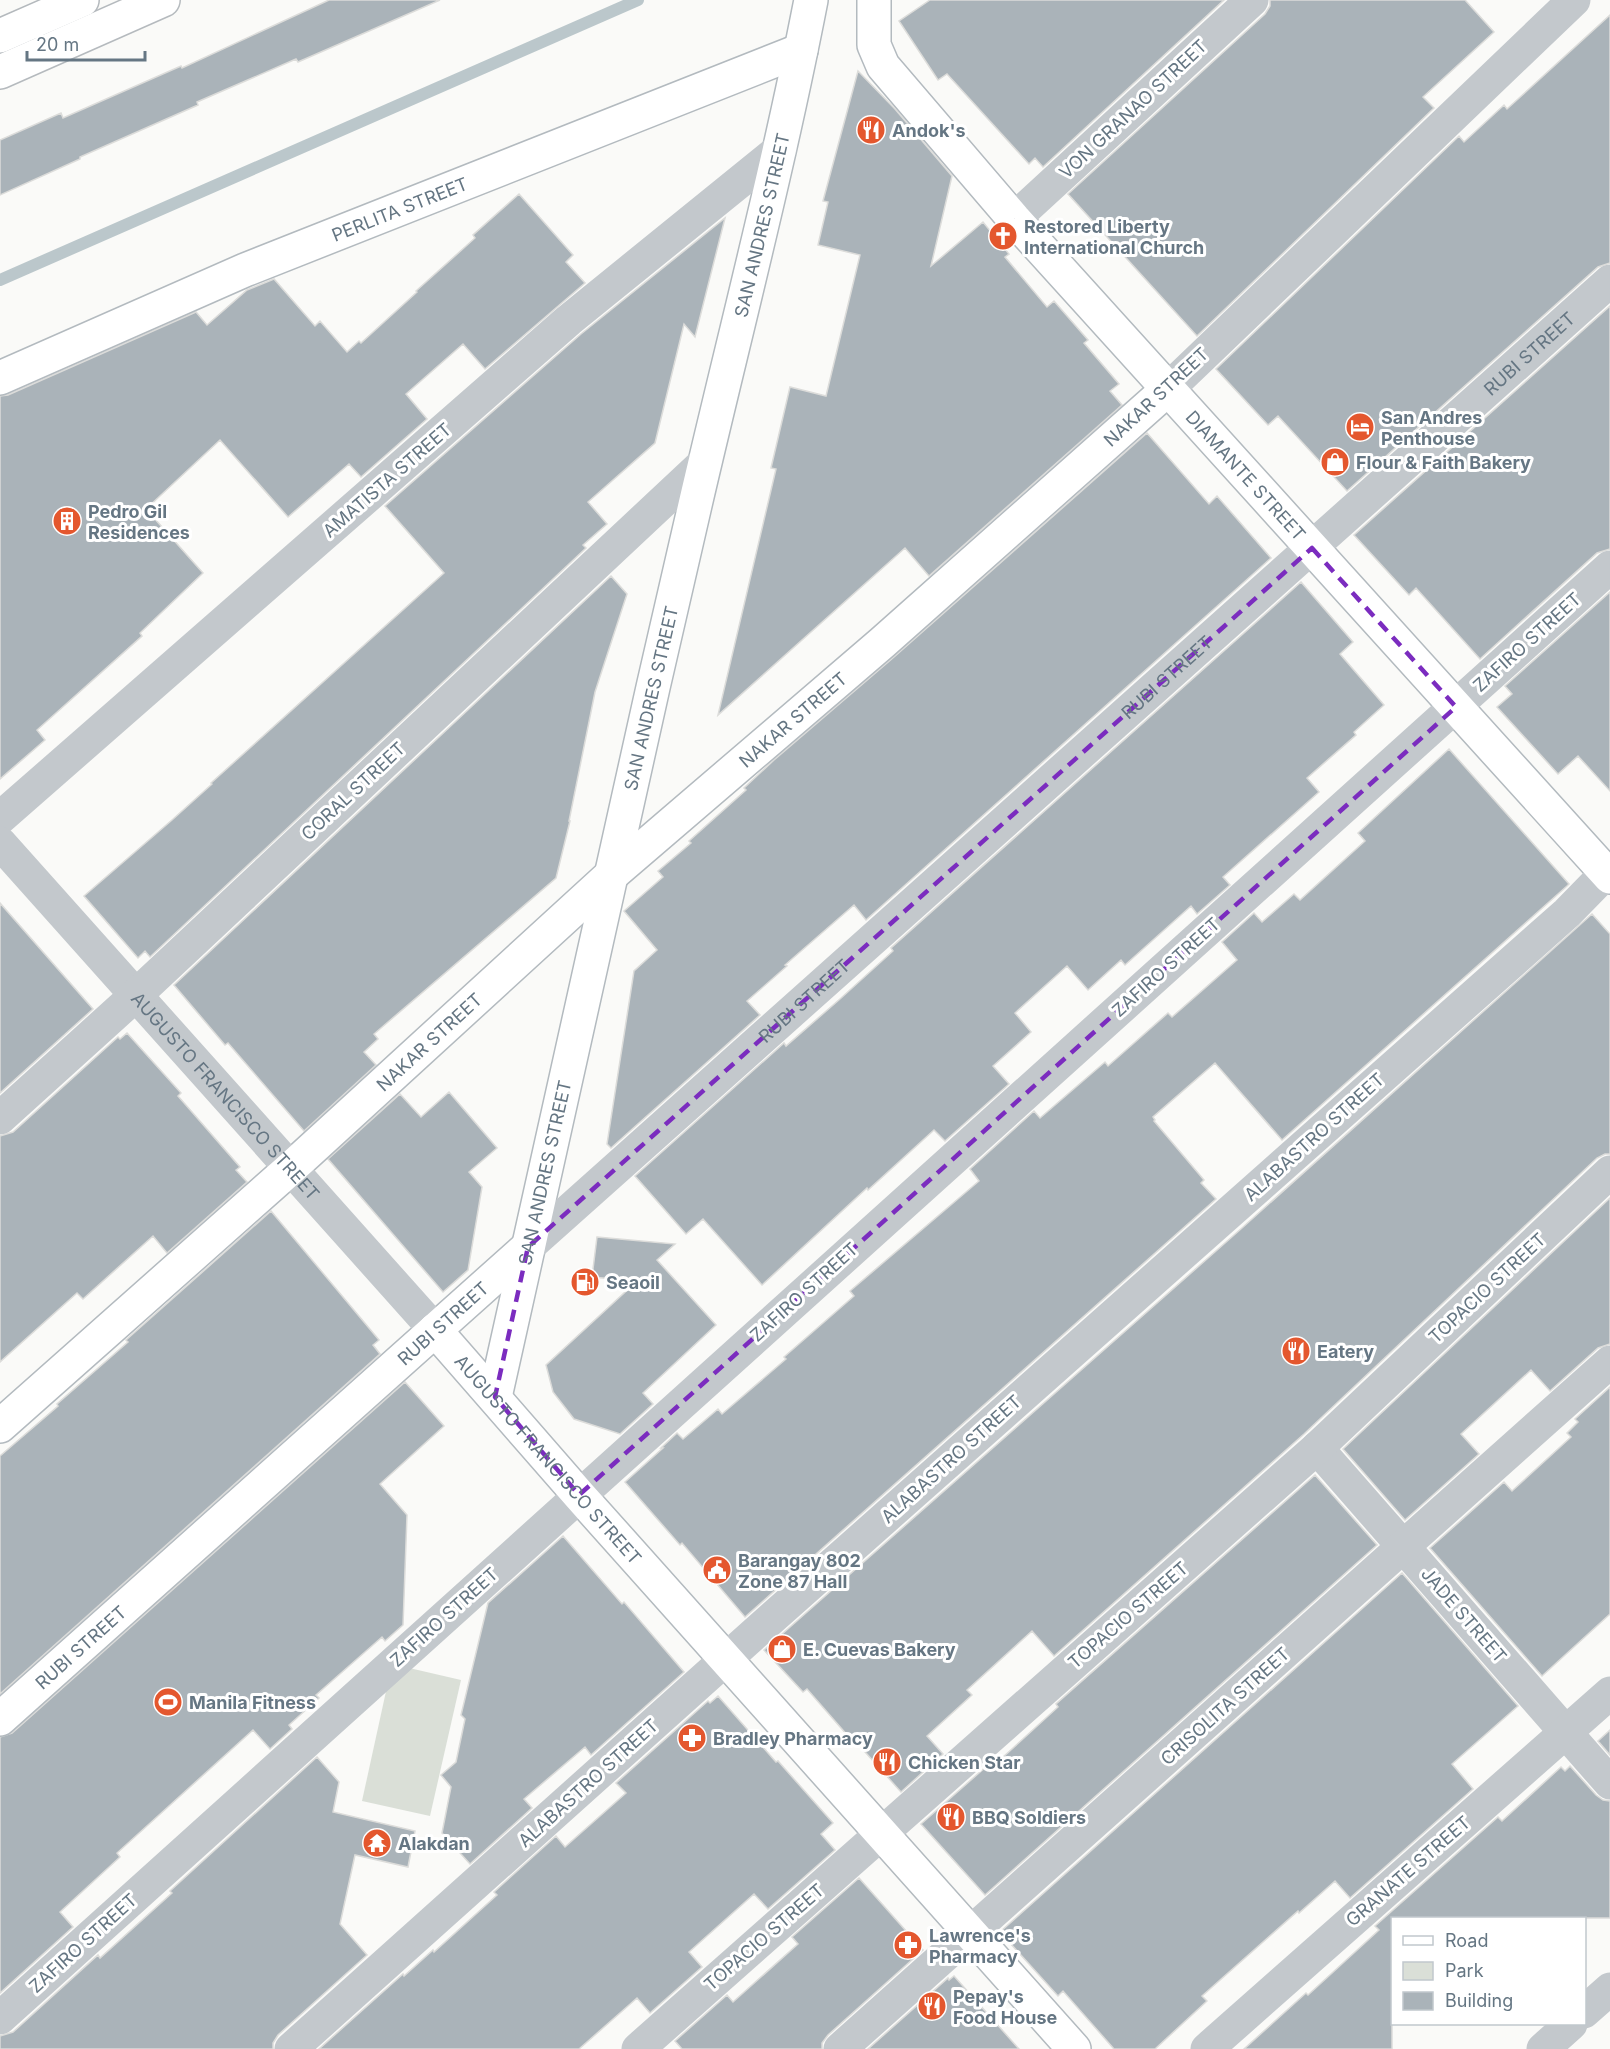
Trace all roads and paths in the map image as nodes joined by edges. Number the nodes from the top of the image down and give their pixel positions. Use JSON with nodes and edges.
{"nodes":[{"id":1,"x":82,"y":0,"type":"edge"},
{"id":2,"x":163,"y":0,"type":"edge"},
{"id":3,"x":811,"y":0,"type":"edge"},
{"id":4,"x":874,"y":0,"type":"edge"},
{"id":5,"x":1252,"y":0,"type":"edge"},
{"id":6,"x":1574,"y":0,"type":"edge"},
{"id":7,"x":0,"y":36,"type":"edge"},
{"id":8,"x":801,"y":50,"type":"junction"},
{"id":9,"x":0,"y":72,"type":"edge"},
{"id":10,"x":780,"y":149,"type":"junction"},
{"id":11,"x":1014,"y":219,"type":"junction"},
{"id":12,"x":1610,"y":281,"type":"edge"},
{"id":13,"x":0,"y":378,"type":"edge"},
{"id":14,"x":1168,"y":389,"type":"junction"},
{"id":15,"x":705,"y":462,"type":"junction"},
{"id":16,"x":1312,"y":548,"type":"junction"},
{"id":17,"x":1610,"y":567,"type":"edge"},
{"id":18,"x":1456,"y":707,"type":"junction"},
{"id":19,"x":0,"y":818,"type":"edge"},
{"id":20,"x":0,"y":843,"type":"edge"},
{"id":21,"x":1608,"y":873,"type":"edge"},
{"id":22,"x":609,"y":877,"type":"junction"},
{"id":23,"x":136,"y":995,"type":"junction"},
{"id":24,"x":0,"y":1118,"type":"edge"},
{"id":25,"x":291,"y":1168,"type":"junction"},
{"id":26,"x":1610,"y":1172,"type":"edge"},
{"id":27,"x":528,"y":1247,"type":"junction"},
{"id":28,"x":435,"y":1330,"type":"junction"},
{"id":29,"x":1610,"y":1362,"type":"edge"},
{"id":30,"x":495,"y":1397,"type":"junction"},
{"id":31,"x":0,"y":1426,"type":"edge"},
{"id":32,"x":1317,"y":1448,"type":"junction"},
{"id":33,"x":579,"y":1495,"type":"junction"},
{"id":34,"x":1403,"y":1546,"type":"junction"},
{"id":35,"x":726,"y":1659,"type":"junction"},
{"id":36,"x":1610,"y":1693,"type":"edge"},
{"id":37,"x":0,"y":1719,"type":"edge"},
{"id":38,"x":1566,"y":1732,"type":"junction"},
{"id":39,"x":1610,"y":1783,"type":"edge"},
{"id":40,"x":882,"y":1833,"type":"junction"},
{"id":41,"x":971,"y":1933,"type":"junction"},
{"id":42,"x":1610,"y":1989,"type":"edge"},
{"id":43,"x":1586,"y":2010,"type":"edge"},
{"id":44,"x":0,"y":2018,"type":"edge"},
{"id":45,"x":1570,"y":2025,"type":"edge"},
{"id":46,"x":291,"y":2049,"type":"edge"},
{"id":47,"x":638,"y":2049,"type":"edge"},
{"id":48,"x":840,"y":2049,"type":"edge"},
{"id":49,"x":1074,"y":2049,"type":"edge"},
{"id":50,"x":1207,"y":2049,"type":"edge"},
{"id":51,"x":1542,"y":2049,"type":"edge"}],
"edges":[{"from":1,"to":7,"type":"main road"},
{"from":2,"to":9,"type":"main road"},
{"from":3,"to":8,"type":"main road","name":"SAN ANDRES STREET"},
{"from":4,"to":11,"type":"main road","name":"DIAMANTE STREET"},
{"from":5,"to":11,"type":"street","name":"VON GRANAO STREET"},
{"from":6,"to":14,"type":"street","name":"NAKAR STREET"},
{"from":8,"to":10,"type":"main road","name":"SAN ANDRES STREET"},
{"from":8,"to":13,"type":"main road","name":"PERLITA STREET"},
{"from":10,"to":15,"type":"main road","name":"SAN ANDRES STREET"},
{"from":10,"to":19,"type":"street","name":"AMATISTA STREET"},
{"from":11,"to":14,"type":"main road","name":"DIAMANTE STREET"},
{"from":12,"to":16,"type":"street","name":"RUBI STREET"},
{"from":14,"to":16,"type":"main road","name":"DIAMANTE STREET"},
{"from":14,"to":22,"type":"main road","name":"NAKAR STREET"},
{"from":15,"to":22,"type":"main road","name":"SAN ANDRES STREET"},
{"from":15,"to":23,"type":"street","name":"CORAL STREET"},
{"from":16,"to":18,"type":"main road","name":"DIAMANTE STREET"},
{"from":16,"to":27,"type":"street","name":"RUBI STREET"},
{"from":17,"to":18,"type":"street","name":"ZAFIRO STREET"},
{"from":18,"to":21,"type":"main road","name":"DIAMANTE STREET"},
{"from":18,"to":33,"type":"street","name":"ZAFIRO STREET"},
{"from":20,"to":23,"type":"street","name":"AUGUSTO FRANCISCO STREET"},
{"from":21,"to":35,"type":"street","name":"ALABASTRO STREET"},
{"from":22,"to":25,"type":"main road","name":"NAKAR STREET"},
{"from":22,"to":27,"type":"main road","name":"SAN ANDRES STREET"},
{"from":23,"to":24,"type":"street","name":"CORAL STREET"},
{"from":23,"to":25,"type":"street","name":"AUGUSTO FRANCISCO STREET"},
{"from":25,"to":28,"type":"street","name":"AUGUSTO FRANCISCO STREET"},
{"from":25,"to":31,"type":"main road","name":"NAKAR STREET"},
{"from":26,"to":32,"type":"street","name":"TOPACIO STREET"},
{"from":27,"to":28,"type":"main road","name":"RUBI STREET"},
{"from":27,"to":30,"type":"main road","name":"SAN ANDRES STREET"},
{"from":28,"to":30,"type":"main road","name":"AUGUSTO FRANCISCO STREET"},
{"from":28,"to":37,"type":"main road","name":"RUBI STREET"},
{"from":29,"to":34,"type":"street","name":"CRISOLITA STREET"},
{"from":30,"to":33,"type":"main road","name":"AUGUSTO FRANCISCO STREET"},
{"from":32,"to":34,"type":"street","name":"JADE STREET"},
{"from":32,"to":40,"type":"street","name":"TOPACIO STREET"},
{"from":33,"to":35,"type":"main road","name":"AUGUSTO FRANCISCO STREET"},
{"from":33,"to":44,"type":"street","name":"ZAFIRO STREET"},
{"from":34,"to":38,"type":"street","name":"JADE STREET"},
{"from":34,"to":41,"type":"street","name":"CRISOLITA STREET"},
{"from":35,"to":40,"type":"main road","name":"AUGUSTO FRANCISCO STREET"},
{"from":35,"to":46,"type":"street","name":"ALABASTRO STREET"},
{"from":36,"to":38,"type":"street","name":"GRANATE STREET"},
{"from":38,"to":39,"type":"street","name":"JADE STREET"},
{"from":38,"to":50,"type":"street","name":"GRANATE STREET"},
{"from":40,"to":41,"type":"main road","name":"AUGUSTO FRANCISCO STREET"},
{"from":40,"to":47,"type":"street","name":"TOPACIO STREET"},
{"from":41,"to":48,"type":"street","name":"CRISOLITA STREET"},
{"from":41,"to":49,"type":"main road","name":"AUGUSTO FRANCISCO STREET"},
{"from":42,"to":43,"type":"street"},
{"from":45,"to":51,"type":"street"}]}
